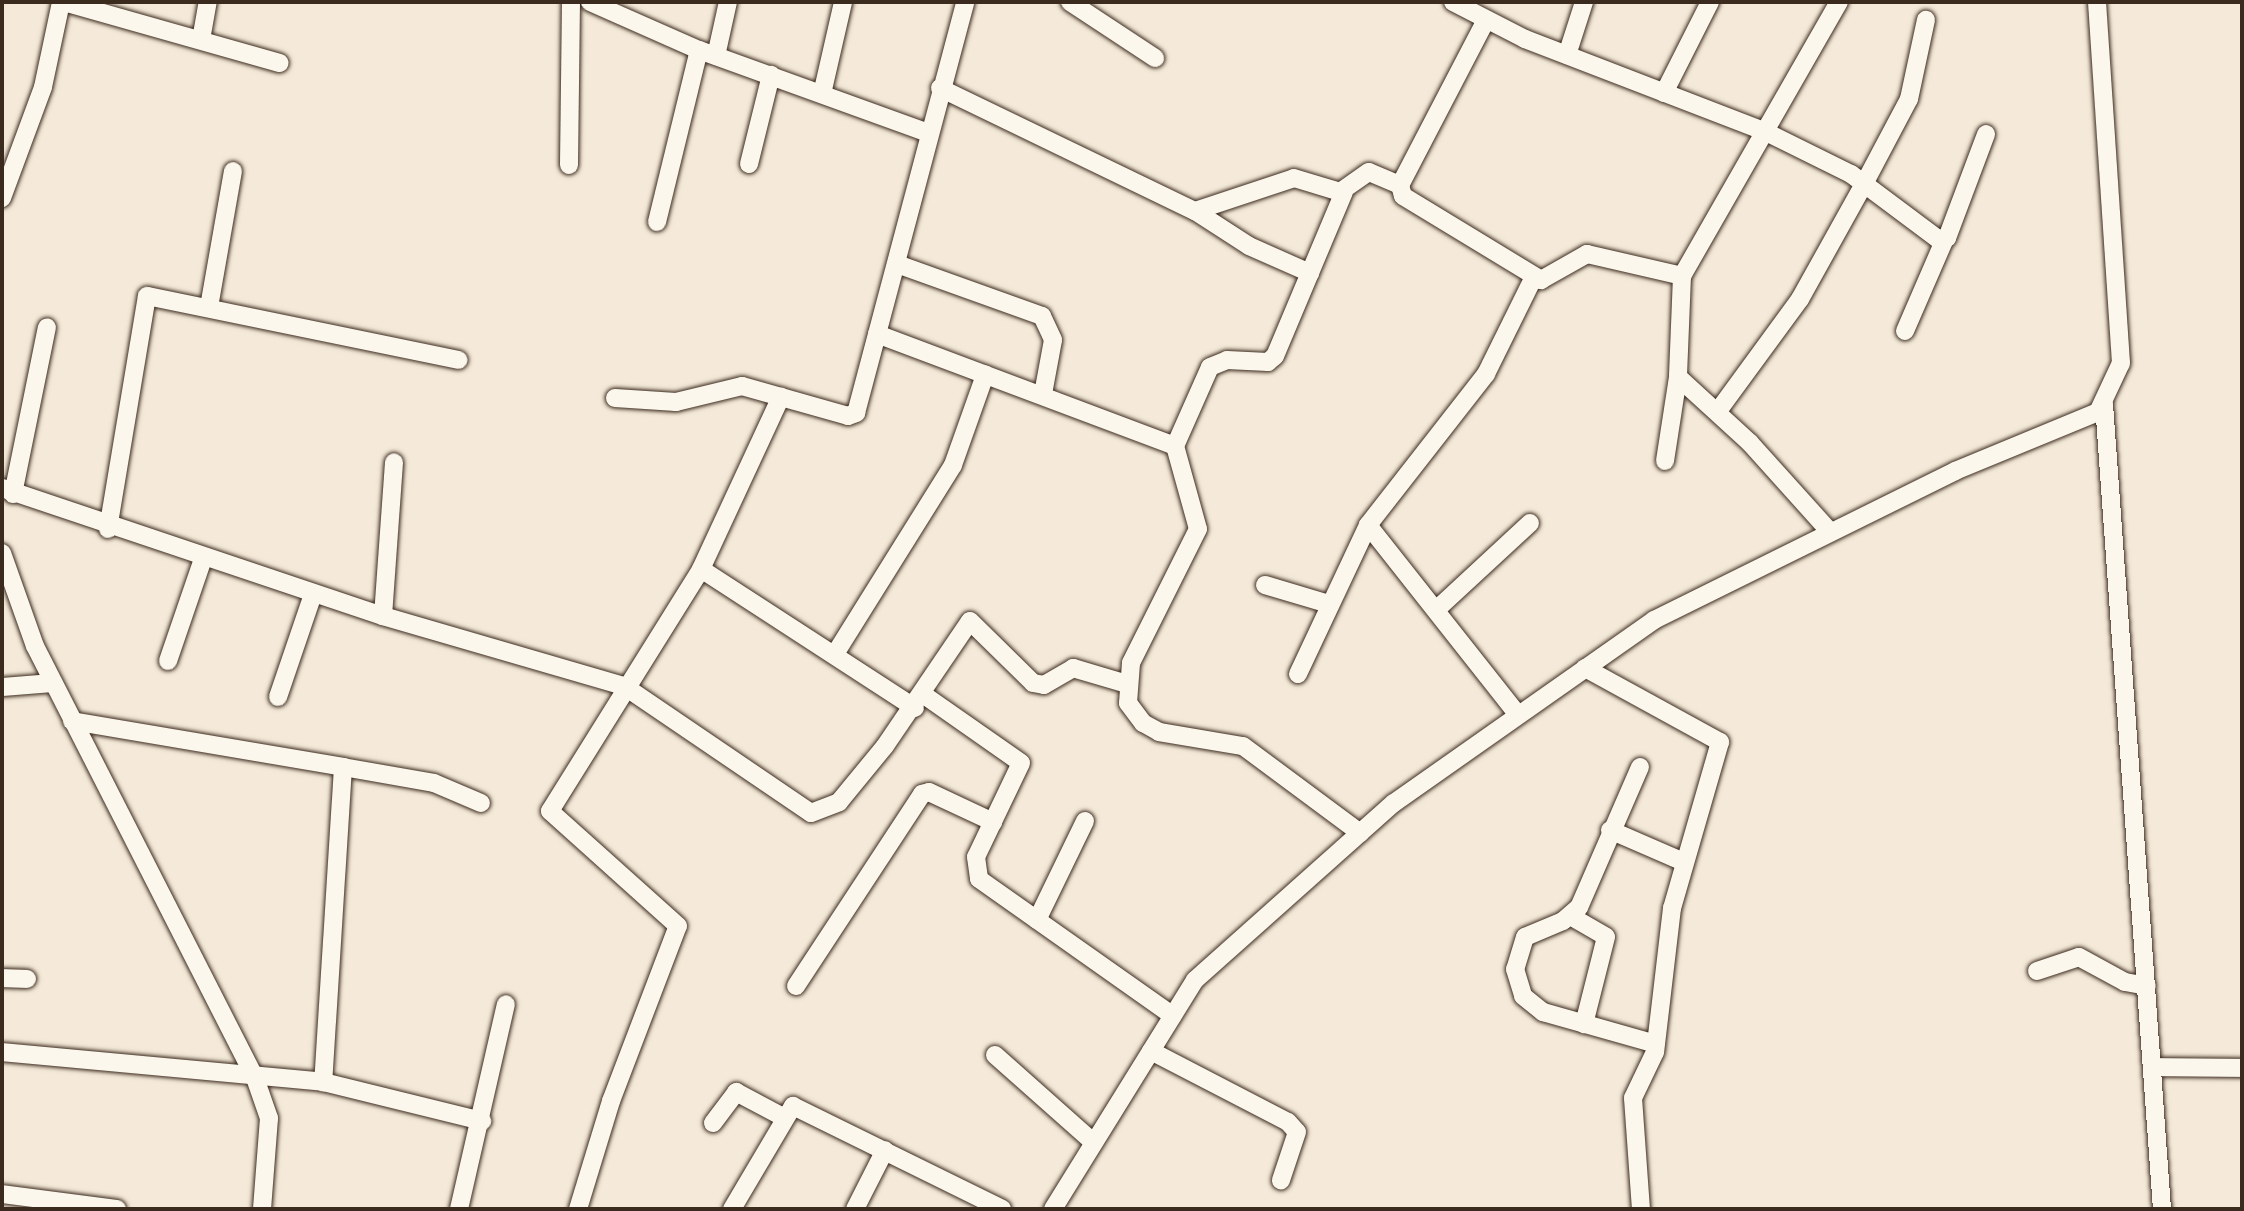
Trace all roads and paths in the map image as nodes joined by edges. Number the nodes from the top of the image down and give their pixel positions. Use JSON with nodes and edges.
{"nodes":[{"id":1,"x":63,"y":2,"type":"edge"},
{"id":2,"x":208,"y":2,"type":"edge"},
{"id":3,"x":571,"y":2,"type":"edge"},
{"id":4,"x":590,"y":2,"type":"edge"},
{"id":5,"x":728,"y":2,"type":"edge"},
{"id":6,"x":843,"y":2,"type":"edge"},
{"id":7,"x":965,"y":2,"type":"edge"},
{"id":8,"x":1070,"y":2,"type":"edge"},
{"id":9,"x":1454,"y":2,"type":"edge"},
{"id":10,"x":1584,"y":2,"type":"edge"},
{"id":11,"x":1710,"y":2,"type":"edge"},
{"id":12,"x":1839,"y":2,"type":"edge"},
{"id":13,"x":2097,"y":2,"type":"edge"},
{"id":14,"x":1486,"y":20,"type":"junction"},
{"id":15,"x":1926,"y":20,"type":"dead end"},
{"id":16,"x":201,"y":40,"type":"junction"},
{"id":17,"x":708,"y":53,"type":"junction"},
{"id":18,"x":1567,"y":55,"type":"junction"},
{"id":19,"x":1156,"y":58,"type":"dead end"},
{"id":20,"x":280,"y":62,"type":"dead end"},
{"id":21,"x":771,"y":75,"type":"junction"},
{"id":22,"x":940,"y":88,"type":"junction"},
{"id":23,"x":1664,"y":93,"type":"junction"},
{"id":24,"x":822,"y":94,"type":"junction"},
{"id":25,"x":928,"y":133,"type":"junction"},
{"id":26,"x":1768,"y":133,"type":"junction"},
{"id":27,"x":1986,"y":134,"type":"dead end"},
{"id":28,"x":749,"y":164,"type":"dead end"},
{"id":29,"x":569,"y":165,"type":"dead end"},
{"id":30,"x":233,"y":171,"type":"dead end"},
{"id":31,"x":1864,"y":184,"type":"junction"},
{"id":32,"x":1399,"y":185,"type":"junction"},
{"id":33,"x":1344,"y":192,"type":"junction"},
{"id":34,"x":2,"y":198,"type":"edge"},
{"id":35,"x":1195,"y":211,"type":"junction"},
{"id":36,"x":657,"y":222,"type":"dead end"},
{"id":37,"x":1944,"y":241,"type":"junction"},
{"id":38,"x":897,"y":264,"type":"junction"},
{"id":39,"x":1310,"y":272,"type":"junction"},
{"id":40,"x":1682,"y":276,"type":"junction"},
{"id":41,"x":1534,"y":277,"type":"junction"},
{"id":42,"x":209,"y":307,"type":"junction"},
{"id":43,"x":47,"y":327,"type":"dead end"},
{"id":44,"x":1905,"y":331,"type":"dead end"},
{"id":45,"x":877,"y":334,"type":"junction"},
{"id":46,"x":458,"y":360,"type":"dead end"},
{"id":47,"x":985,"y":375,"type":"junction"},
{"id":48,"x":1678,"y":377,"type":"junction"},
{"id":49,"x":1043,"y":394,"type":"junction"},
{"id":50,"x":781,"y":397,"type":"junction"},
{"id":51,"x":615,"y":398,"type":"dead end"},
{"id":52,"x":2104,"y":404,"type":"junction"},
{"id":53,"x":1718,"y":411,"type":"junction"},
{"id":54,"x":1175,"y":446,"type":"junction"},
{"id":55,"x":1665,"y":461,"type":"dead end"},
{"id":56,"x":394,"y":462,"type":"dead end"},
{"id":57,"x":7,"y":491,"type":"edge"},
{"id":58,"x":1530,"y":523,"type":"dead end"},
{"id":59,"x":1368,"y":525,"type":"junction"},
{"id":60,"x":108,"y":529,"type":"junction"},
{"id":61,"x":1830,"y":532,"type":"junction"},
{"id":62,"x":2,"y":553,"type":"edge"},
{"id":63,"x":202,"y":559,"type":"junction"},
{"id":64,"x":701,"y":569,"type":"junction"},
{"id":65,"x":1265,"y":585,"type":"dead end"},
{"id":66,"x":313,"y":594,"type":"junction"},
{"id":67,"x":1329,"y":604,"type":"junction"},
{"id":68,"x":1436,"y":610,"type":"junction"},
{"id":69,"x":383,"y":616,"type":"junction"},
{"id":70,"x":835,"y":654,"type":"junction"},
{"id":71,"x":168,"y":661,"type":"dead end"},
{"id":72,"x":1585,"y":668,"type":"junction"},
{"id":73,"x":1298,"y":674,"type":"dead end"},
{"id":74,"x":53,"y":683,"type":"junction"},
{"id":75,"x":1128,"y":684,"type":"junction"},
{"id":76,"x":624,"y":686,"type":"junction"},
{"id":77,"x":2,"y":687,"type":"edge"},
{"id":78,"x":278,"y":697,"type":"dead end"},
{"id":79,"x":919,"y":702,"type":"junction"},
{"id":80,"x":1518,"y":715,"type":"junction"},
{"id":81,"x":72,"y":721,"type":"junction"},
{"id":82,"x":1640,"y":767,"type":"dead end"},
{"id":83,"x":342,"y":768,"type":"junction"},
{"id":84,"x":481,"y":803,"type":"dead end"},
{"id":85,"x":1085,"y":821,"type":"dead end"},
{"id":86,"x":993,"y":822,"type":"junction"},
{"id":87,"x":1610,"y":830,"type":"junction"},
{"id":88,"x":1360,"y":833,"type":"junction"},
{"id":89,"x":1684,"y":862,"type":"junction"},
{"id":90,"x":1572,"y":917,"type":"junction"},
{"id":91,"x":1037,"y":920,"type":"junction"},
{"id":92,"x":2037,"y":971,"type":"dead end"},
{"id":93,"x":2,"y":978,"type":"edge"},
{"id":94,"x":27,"y":979,"type":"dead end"},
{"id":95,"x":796,"y":986,"type":"dead end"},
{"id":96,"x":2147,"y":986,"type":"junction"},
{"id":97,"x":506,"y":1004,"type":"dead end"},
{"id":98,"x":1173,"y":1017,"type":"junction"},
{"id":99,"x":1584,"y":1024,"type":"junction"},
{"id":100,"x":1656,"y":1045,"type":"junction"},
{"id":101,"x":1151,"y":1051,"type":"junction"},
{"id":102,"x":2,"y":1052,"type":"edge"},
{"id":103,"x":995,"y":1055,"type":"dead end"},
{"id":104,"x":2153,"y":1068,"type":"junction"},
{"id":105,"x":2242,"y":1068,"type":"edge"},
{"id":106,"x":254,"y":1075,"type":"junction"},
{"id":107,"x":323,"y":1083,"type":"junction"},
{"id":108,"x":783,"y":1117,"type":"junction"},
{"id":109,"x":482,"y":1121,"type":"junction"},
{"id":110,"x":713,"y":1123,"type":"dead end"},
{"id":111,"x":1094,"y":1143,"type":"junction"},
{"id":112,"x":885,"y":1150,"type":"junction"},
{"id":113,"x":1281,"y":1180,"type":"dead end"},
{"id":114,"x":2,"y":1194,"type":"edge"},
{"id":115,"x":106,"y":1209,"type":"edge"},
{"id":116,"x":262,"y":1209,"type":"edge"},
{"id":117,"x":459,"y":1209,"type":"edge"},
{"id":118,"x":578,"y":1209,"type":"edge"},
{"id":119,"x":732,"y":1209,"type":"edge"},
{"id":120,"x":855,"y":1209,"type":"edge"},
{"id":121,"x":1002,"y":1209,"type":"edge"},
{"id":122,"x":1053,"y":1209,"type":"edge"},
{"id":123,"x":1641,"y":1209,"type":"edge"},
{"id":124,"x":2162,"y":1209,"type":"edge"}],
"edges":[{"from":1,"to":16,"type":"street"},
{"from":1,"to":34,"type":"street"},
{"from":2,"to":16,"type":"street"},
{"from":3,"to":29,"type":"street"},
{"from":4,"to":17,"type":"street"},
{"from":5,"to":17,"type":"street"},
{"from":6,"to":24,"type":"street"},
{"from":7,"to":22,"type":"street"},
{"from":8,"to":19,"type":"street"},
{"from":9,"to":14,"type":"street"},
{"from":10,"to":18,"type":"street"},
{"from":11,"to":23,"type":"street"},
{"from":12,"to":26,"type":"street"},
{"from":13,"to":52,"type":"street"},
{"from":14,"to":18,"type":"street"},
{"from":14,"to":32,"type":"street"},
{"from":15,"to":31,"type":"street"},
{"from":16,"to":20,"type":"street"},
{"from":17,"to":21,"type":"street"},
{"from":17,"to":36,"type":"street"},
{"from":18,"to":23,"type":"street"},
{"from":21,"to":24,"type":"street"},
{"from":21,"to":28,"type":"street"},
{"from":22,"to":25,"type":"street"},
{"from":22,"to":35,"type":"street"},
{"from":23,"to":26,"type":"street"},
{"from":24,"to":25,"type":"street"},
{"from":25,"to":38,"type":"street"},
{"from":26,"to":31,"type":"street"},
{"from":26,"to":40,"type":"street"},
{"from":27,"to":37,"type":"street"},
{"from":30,"to":42,"type":"street"},
{"from":31,"to":37,"type":"street"},
{"from":31,"to":53,"type":"street"},
{"from":32,"to":33,"type":"street"},
{"from":32,"to":41,"type":"street"},
{"from":33,"to":35,"type":"street"},
{"from":33,"to":39,"type":"street"},
{"from":35,"to":39,"type":"street"},
{"from":37,"to":44,"type":"street"},
{"from":38,"to":45,"type":"street"},
{"from":38,"to":49,"type":"street"},
{"from":39,"to":54,"type":"street"},
{"from":40,"to":41,"type":"street"},
{"from":40,"to":48,"type":"street"},
{"from":41,"to":59,"type":"street"},
{"from":42,"to":46,"type":"street"},
{"from":42,"to":60,"type":"street"},
{"from":43,"to":57,"type":"street"},
{"from":45,"to":47,"type":"street"},
{"from":45,"to":50,"type":"street"},
{"from":47,"to":49,"type":"street"},
{"from":47,"to":70,"type":"street"},
{"from":48,"to":53,"type":"street"},
{"from":48,"to":55,"type":"street"},
{"from":49,"to":54,"type":"street"},
{"from":50,"to":51,"type":"street"},
{"from":50,"to":64,"type":"street"},
{"from":52,"to":61,"type":"street"},
{"from":52,"to":96,"type":"street"},
{"from":53,"to":61,"type":"street"},
{"from":54,"to":75,"type":"street"},
{"from":56,"to":69,"type":"street"},
{"from":57,"to":60,"type":"street"},
{"from":58,"to":68,"type":"street"},
{"from":59,"to":67,"type":"street"},
{"from":59,"to":68,"type":"street"},
{"from":60,"to":63,"type":"street"},
{"from":61,"to":72,"type":"street"},
{"from":62,"to":74,"type":"street"},
{"from":63,"to":66,"type":"street"},
{"from":63,"to":71,"type":"street"},
{"from":64,"to":70,"type":"street"},
{"from":64,"to":76,"type":"street"},
{"from":65,"to":67,"type":"street"},
{"from":66,"to":69,"type":"street"},
{"from":66,"to":78,"type":"street"},
{"from":67,"to":73,"type":"street"},
{"from":68,"to":80,"type":"street"},
{"from":69,"to":76,"type":"street"},
{"from":70,"to":79,"type":"street"},
{"from":72,"to":80,"type":"street"},
{"from":72,"to":89,"type":"street"},
{"from":74,"to":77,"type":"street"},
{"from":74,"to":81,"type":"street"},
{"from":75,"to":79,"type":"street"},
{"from":75,"to":88,"type":"street"},
{"from":76,"to":79,"type":"street"},
{"from":76,"to":118,"type":"street"},
{"from":79,"to":86,"type":"street"},
{"from":80,"to":88,"type":"street"},
{"from":81,"to":83,"type":"street"},
{"from":81,"to":106,"type":"street"},
{"from":82,"to":87,"type":"street"},
{"from":83,"to":84,"type":"street"},
{"from":83,"to":107,"type":"street"},
{"from":85,"to":91,"type":"street"},
{"from":86,"to":91,"type":"street"},
{"from":86,"to":95,"type":"street"},
{"from":87,"to":89,"type":"street"},
{"from":87,"to":90,"type":"street"},
{"from":88,"to":98,"type":"street"},
{"from":89,"to":100,"type":"street"},
{"from":90,"to":99,"type":"street"},
{"from":90,"to":99,"type":"street"},
{"from":91,"to":98,"type":"street"},
{"from":92,"to":96,"type":"street"},
{"from":93,"to":94,"type":"street"},
{"from":96,"to":104,"type":"street"},
{"from":97,"to":109,"type":"street"},
{"from":98,"to":101,"type":"street"},
{"from":99,"to":100,"type":"street"},
{"from":100,"to":123,"type":"street"},
{"from":101,"to":111,"type":"street"},
{"from":101,"to":113,"type":"street"},
{"from":102,"to":106,"type":"street"},
{"from":103,"to":111,"type":"street"},
{"from":104,"to":105,"type":"street"},
{"from":104,"to":124,"type":"street"},
{"from":106,"to":107,"type":"street"},
{"from":106,"to":116,"type":"street"},
{"from":107,"to":109,"type":"street"},
{"from":108,"to":110,"type":"street"},
{"from":108,"to":112,"type":"street"},
{"from":108,"to":119,"type":"street"},
{"from":109,"to":117,"type":"street"},
{"from":111,"to":122,"type":"street"},
{"from":112,"to":120,"type":"street"},
{"from":112,"to":121,"type":"street"},
{"from":114,"to":115,"type":"street"}]}
